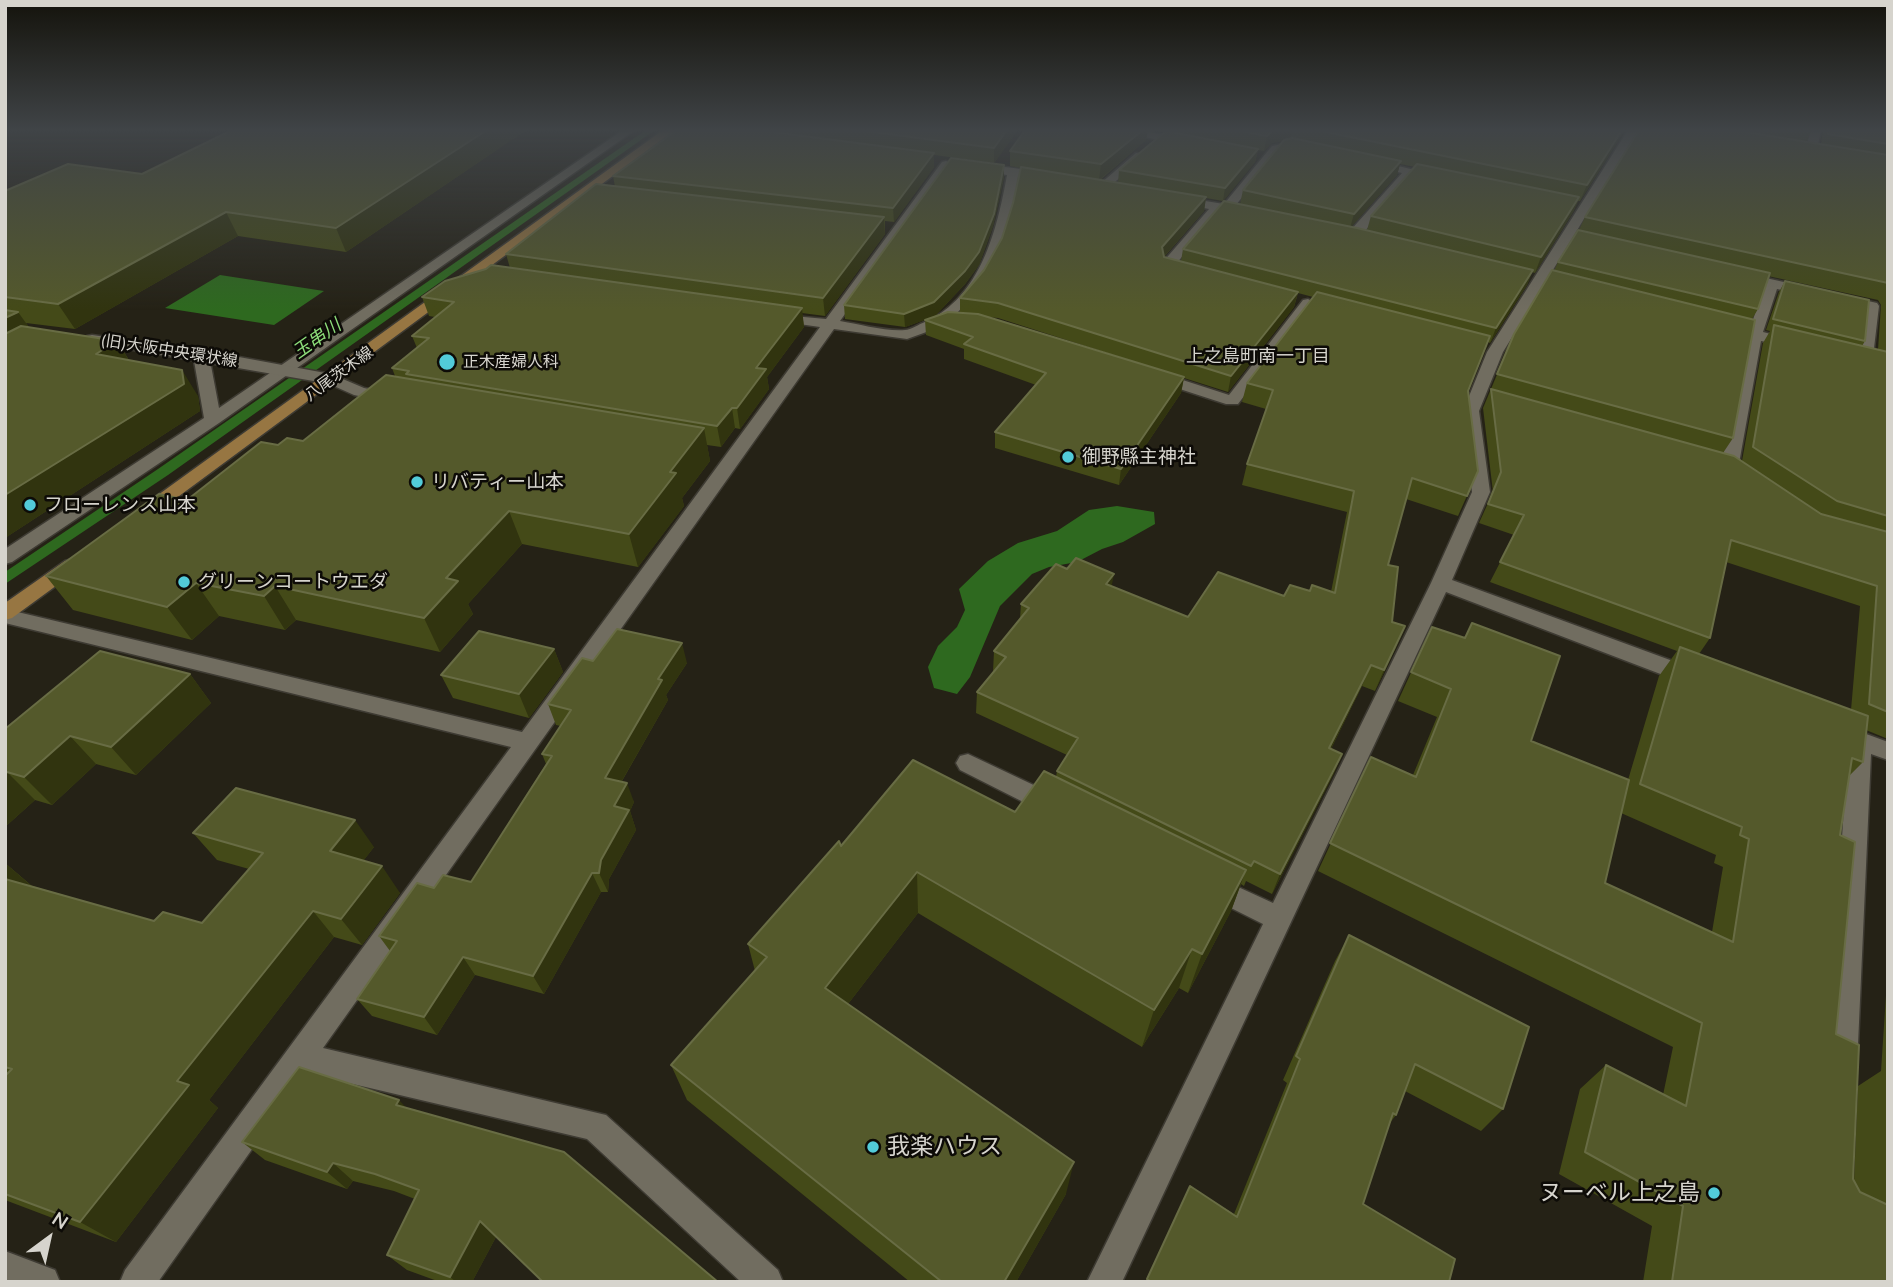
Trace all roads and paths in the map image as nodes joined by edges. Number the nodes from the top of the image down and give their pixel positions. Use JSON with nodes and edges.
{"nodes":[{"id":1,"x":545,"y":190,"type":"edge"},
{"id":2,"x":598,"y":190,"type":"edge"},
{"id":3,"x":920,"y":190,"type":"edge"},
{"id":4,"x":1010,"y":190,"type":"edge"},
{"id":5,"x":1237,"y":190,"type":"edge"},
{"id":6,"x":1393,"y":190,"type":"edge"},
{"id":7,"x":1595,"y":190,"type":"edge"},
{"id":8,"x":1165,"y":197,"type":"edge"},
{"id":9,"x":1571,"y":205,"type":"edge"},
{"id":10,"x":1222,"y":207,"type":"junction"},
{"id":11,"x":1584,"y":208,"type":"junction"},
{"id":12,"x":1265,"y":216,"type":"edge"},
{"id":13,"x":1354,"y":235,"type":"edge"},
{"id":14,"x":1721,"y":272,"type":"edge"},
{"id":15,"x":1193,"y":273,"type":"edge"},
{"id":16,"x":1772,"y":283,"type":"junction"},
{"id":17,"x":1308,"y":303,"type":"edge"},
{"id":18,"x":761,"y":315,"type":"edge"},
{"id":19,"x":943,"y":318,"type":"junction"},
{"id":20,"x":965,"y":318,"type":"edge"},
{"id":21,"x":829,"y":325,"type":"junction"},
{"id":22,"x":1714,"y":325,"type":"edge"},
{"id":23,"x":1755,"y":335,"type":"junction"},
{"id":24,"x":82,"y":338,"type":"edge"},
{"id":25,"x":1805,"y":347,"type":"edge"},
{"id":26,"x":201,"y":355,"type":"junction"},
{"id":27,"x":1866,"y":362,"type":"edge"},
{"id":28,"x":287,"y":370,"type":"junction"},
{"id":29,"x":1143,"y":372,"type":"edge"},
{"id":30,"x":331,"y":379,"type":"junction"},
{"id":31,"x":415,"y":402,"type":"edge"},
{"id":32,"x":212,"y":420,"type":"junction"},
{"id":33,"x":1728,"y":471,"type":"edge"},
{"id":34,"x":129,"y":524,"type":"edge"},
{"id":35,"x":84,"y":557,"type":"edge"},
{"id":36,"x":5,"y":558,"type":"edge"},
{"id":37,"x":1441,"y":583,"type":"junction"},
{"id":38,"x":5,"y":615,"type":"edge"},
{"id":39,"x":1708,"y":683,"type":"edge"},
{"id":40,"x":527,"y":741,"type":"junction"},
{"id":41,"x":1888,"y":751,"type":"edge"},
{"id":42,"x":968,"y":763,"type":"dead end"},
{"id":43,"x":1067,"y":813,"type":"edge"},
{"id":44,"x":1192,"y":876,"type":"edge"},
{"id":45,"x":1279,"y":919,"type":"junction"},
{"id":46,"x":298,"y":1057,"type":"junction"},
{"id":47,"x":1840,"y":1088,"type":"edge"},
{"id":48,"x":5,"y":1268,"type":"edge"},
{"id":49,"x":43,"y":1282,"type":"edge"},
{"id":50,"x":136,"y":1282,"type":"edge"},
{"id":51,"x":766,"y":1282,"type":"edge"},
{"id":52,"x":1104,"y":1282,"type":"edge"}],
"edges":[{"from":1,"to":28,"type":"street"},
{"from":2,"to":30,"type":"main road","name":"八尾茨木線"},
{"from":3,"to":21,"type":"street"},
{"from":4,"to":19,"type":"street"},
{"from":5,"to":10,"type":"street"},
{"from":6,"to":13,"type":"street"},
{"from":7,"to":11,"type":"street"},
{"from":8,"to":10,"type":"street"},
{"from":9,"to":11,"type":"street"},
{"from":10,"to":12,"type":"street"},
{"from":10,"to":15,"type":"street"},
{"from":11,"to":37,"type":"street"},
{"from":14,"to":16,"type":"street"},
{"from":16,"to":23,"type":"street"},
{"from":16,"to":27,"type":"street"},
{"from":17,"to":29,"type":"street"},
{"from":18,"to":21,"type":"street"},
{"from":19,"to":20,"type":"street"},
{"from":19,"to":21,"type":"street"},
{"from":21,"to":40,"type":"street"},
{"from":22,"to":23,"type":"street"},
{"from":23,"to":25,"type":"street"},
{"from":23,"to":33,"type":"street"},
{"from":24,"to":26,"type":"street","name":"(旧)大阪中央環状線"},
{"from":26,"to":28,"type":"street","name":"(旧)大阪中央環状線"},
{"from":26,"to":32,"type":"street"},
{"from":28,"to":30,"type":"street","name":"(旧)大阪中央環状線"},
{"from":28,"to":32,"type":"street"},
{"from":30,"to":31,"type":"street","name":"(旧)大阪中央環状線"},
{"from":30,"to":34,"type":"main road","name":"八尾茨木線"},
{"from":32,"to":36,"type":"street"},
{"from":35,"to":38,"type":"main road"},
{"from":37,"to":39,"type":"street"},
{"from":37,"to":45,"type":"street"},
{"from":38,"to":40,"type":"street"},
{"from":40,"to":46,"type":"street"},
{"from":41,"to":47,"type":"street"},
{"from":42,"to":43,"type":"street"},
{"from":44,"to":45,"type":"street"},
{"from":45,"to":52,"type":"street"},
{"from":46,"to":50,"type":"street"},
{"from":46,"to":51,"type":"street"},
{"from":48,"to":49,"type":"street"}]}
